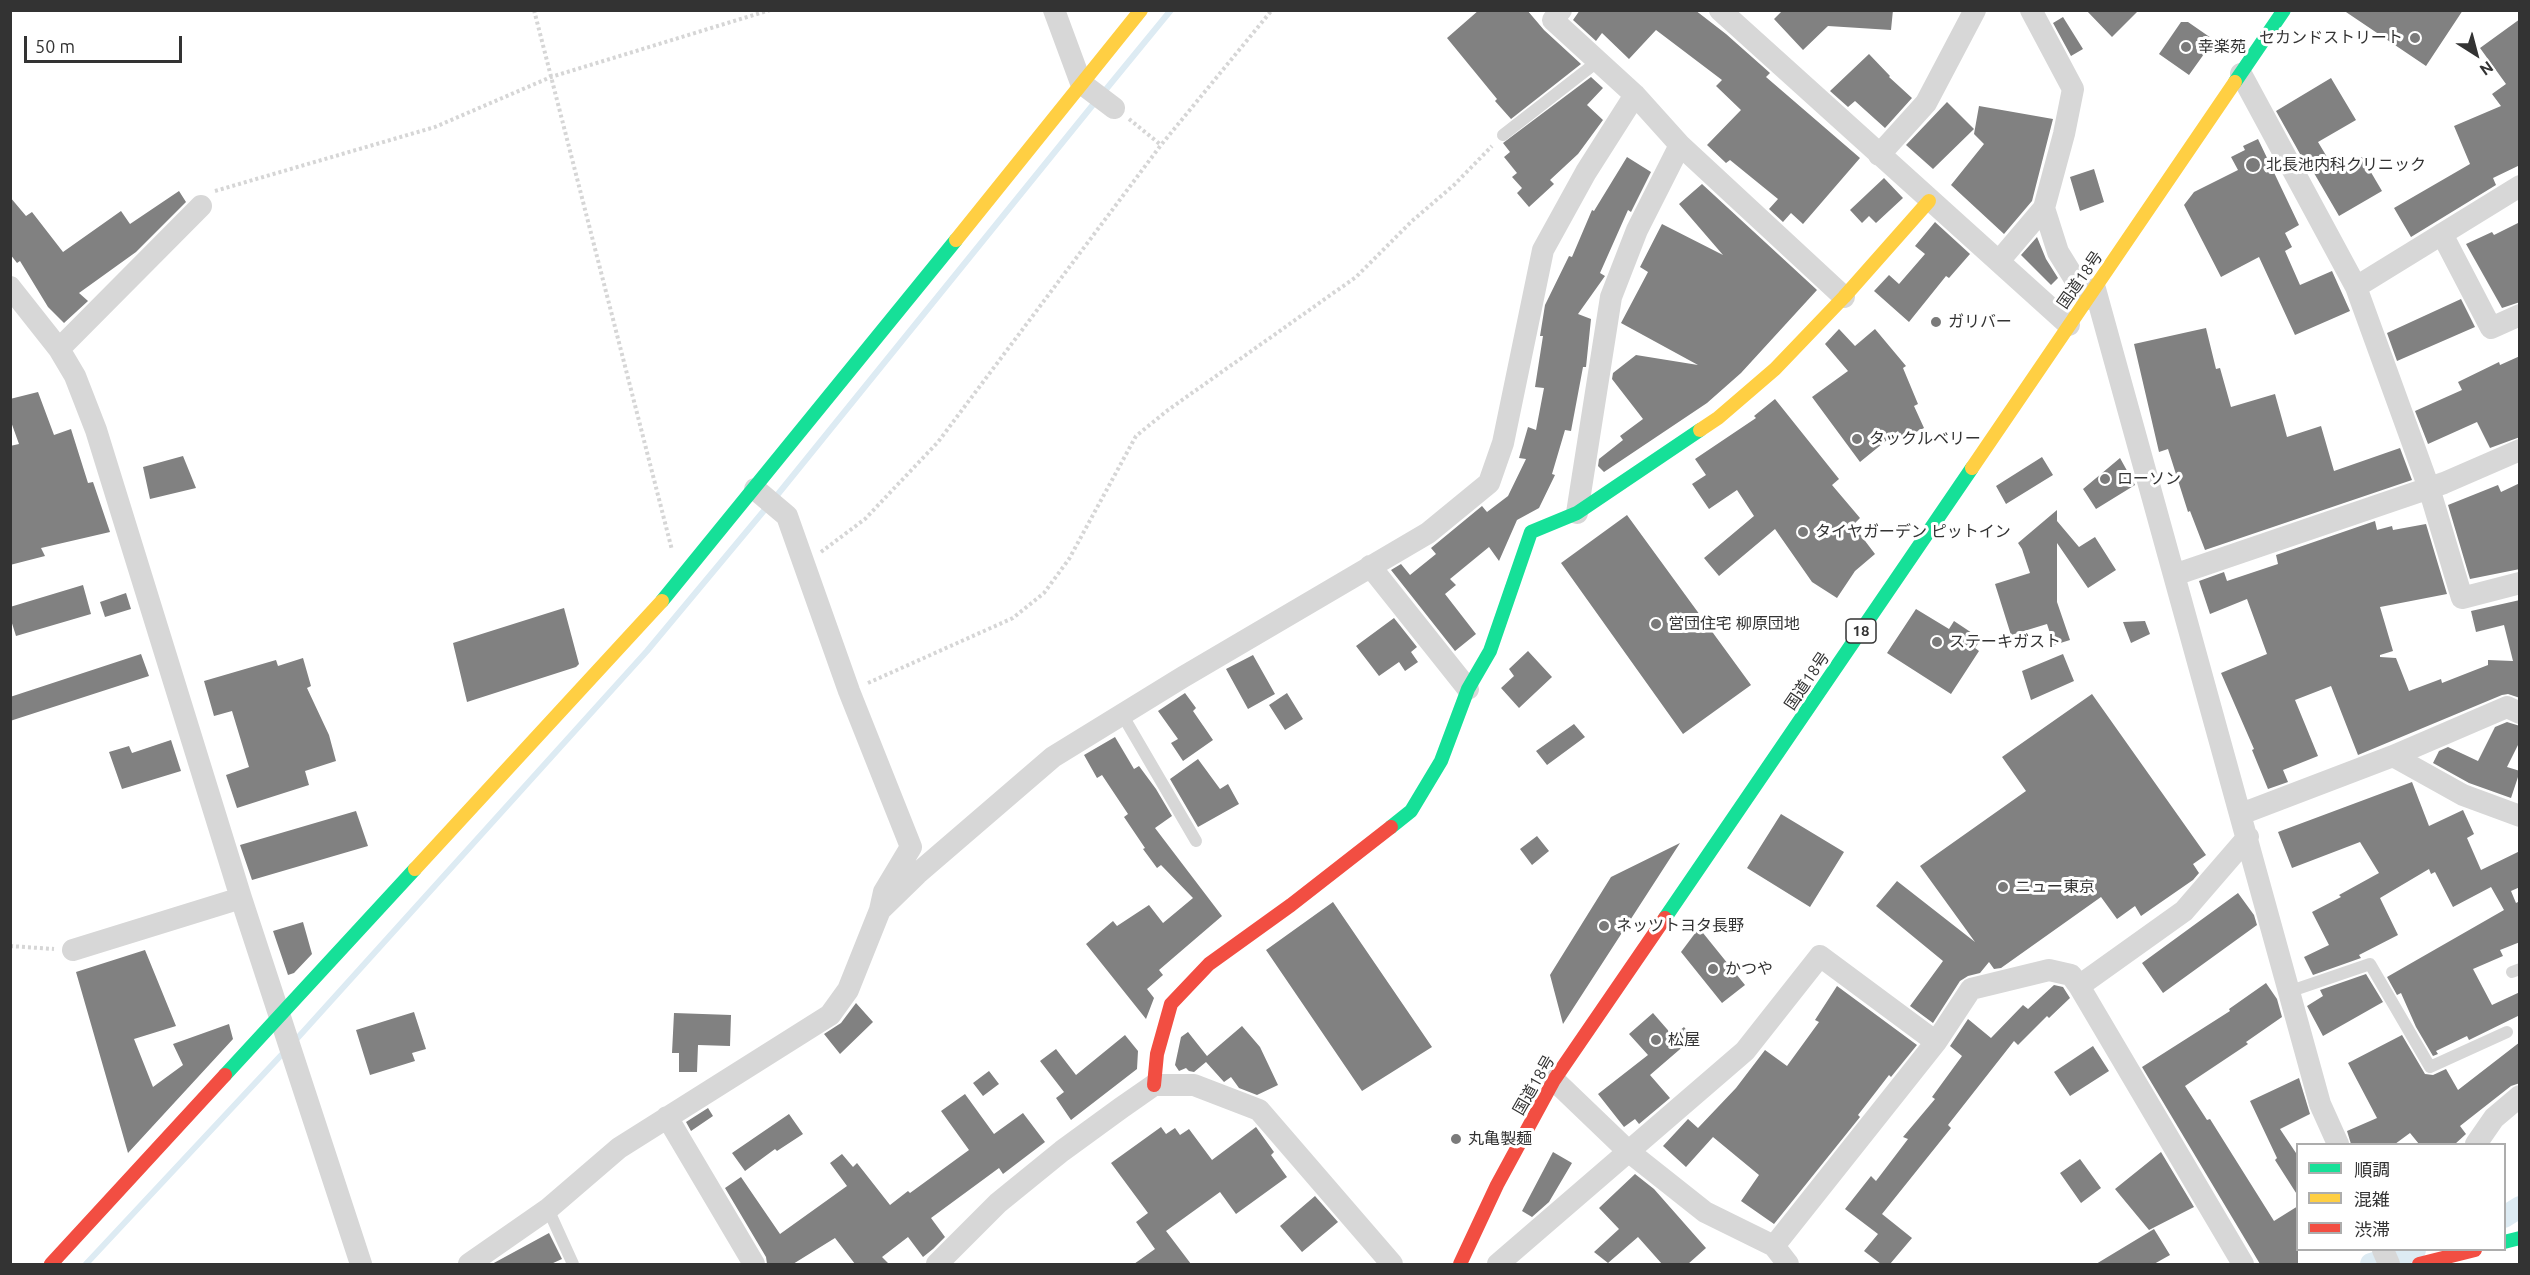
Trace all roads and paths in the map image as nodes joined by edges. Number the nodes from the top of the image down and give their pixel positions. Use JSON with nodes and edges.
{"nodes":[{"id":1,"x":534,"y":10,"type":"edge"},
{"id":2,"x":770,"y":10,"type":"edge"},
{"id":3,"x":1054,"y":10,"type":"edge"},
{"id":4,"x":1141,"y":10,"type":"edge"},
{"id":5,"x":1272,"y":10,"type":"edge"},
{"id":6,"x":1561,"y":10,"type":"edge"},
{"id":7,"x":1720,"y":10,"type":"edge"},
{"id":8,"x":1975,"y":10,"type":"edge"},
{"id":9,"x":2031,"y":10,"type":"edge"},
{"id":10,"x":2284,"y":10,"type":"edge"},
{"id":11,"x":1597,"y":62,"type":"junction"},
{"id":12,"x":2241,"y":74,"type":"junction"},
{"id":13,"x":551,"y":77,"type":"junction"},
{"id":14,"x":1086,"y":87,"type":"junction"},
{"id":15,"x":1635,"y":94,"type":"junction"},
{"id":16,"x":1114,"y":108,"type":"joint"},
{"id":17,"x":1503,"y":135,"type":"joint"},
{"id":18,"x":1680,"y":144,"type":"junction"},
{"id":19,"x":1161,"y":145,"type":"junction"},
{"id":20,"x":1879,"y":155,"type":"junction"},
{"id":21,"x":2520,"y":186,"type":"edge"},
{"id":22,"x":1929,"y":201,"type":"junction"},
{"id":23,"x":201,"y":206,"type":"joint"},
{"id":24,"x":2044,"y":208,"type":"junction"},
{"id":25,"x":2442,"y":234,"type":"junction"},
{"id":26,"x":1999,"y":261,"type":"junction"},
{"id":27,"x":2356,"y":286,"type":"junction"},
{"id":28,"x":10,"y":287,"type":"edge"},
{"id":29,"x":2091,"y":294,"type":"junction"},
{"id":30,"x":1844,"y":297,"type":"junction"},
{"id":31,"x":2520,"y":315,"type":"edge"},
{"id":32,"x":2069,"y":325,"type":"junction"},
{"id":33,"x":59,"y":350,"type":"junction"},
{"id":34,"x":2520,"y":450,"type":"edge"},
{"id":35,"x":2429,"y":488,"type":"junction"},
{"id":36,"x":760,"y":493,"type":"junction"},
{"id":37,"x":1577,"y":513,"type":"junction"},
{"id":38,"x":804,"y":565,"type":"junction"},
{"id":39,"x":1370,"y":566,"type":"junction"},
{"id":40,"x":2174,"y":574,"type":"junction"},
{"id":41,"x":680,"y":582,"type":"junction"},
{"id":42,"x":2520,"y":583,"type":"edge"},
{"id":43,"x":1468,"y":689,"type":"junction"},
{"id":44,"x":849,"y":691,"type":"junction"},
{"id":45,"x":2520,"y":712,"type":"edge"},
{"id":46,"x":1123,"y":716,"type":"junction"},
{"id":47,"x":2393,"y":756,"type":"junction"},
{"id":48,"x":2241,"y":814,"type":"junction"},
{"id":49,"x":2520,"y":816,"type":"edge"},
{"id":50,"x":2248,"y":837,"type":"junction"},
{"id":51,"x":1196,"y":841,"type":"dead end"},
{"id":52,"x":241,"y":898,"type":"junction"},
{"id":53,"x":880,"y":910,"type":"junction"},
{"id":54,"x":10,"y":946,"type":"edge"},
{"id":55,"x":73,"y":950,"type":"joint"},
{"id":56,"x":2079,"y":986,"type":"junction"},
{"id":57,"x":2291,"y":992,"type":"junction"},
{"id":58,"x":281,"y":1017,"type":"junction"},
{"id":59,"x":2507,"y":1032,"type":"dead end"},
{"id":60,"x":1936,"y":1042,"type":"junction"},
{"id":61,"x":1554,"y":1080,"type":"junction"},
{"id":62,"x":1154,"y":1085,"type":"junction"},
{"id":63,"x":2520,"y":1096,"type":"edge"},
{"id":64,"x":667,"y":1117,"type":"junction"},
{"id":65,"x":2337,"y":1143,"type":"edge"},
{"id":66,"x":2477,"y":1143,"type":"edge"},
{"id":67,"x":1628,"y":1151,"type":"junction"},
{"id":68,"x":548,"y":1209,"type":"junction"},
{"id":69,"x":1774,"y":1246,"type":"junction"},
{"id":70,"x":2466,"y":1256,"type":"edge"},
{"id":71,"x":51,"y":1264,"type":"edge"},
{"id":72,"x":361,"y":1264,"type":"edge"},
{"id":73,"x":469,"y":1264,"type":"edge"},
{"id":74,"x":573,"y":1264,"type":"edge"},
{"id":75,"x":754,"y":1264,"type":"edge"},
{"id":76,"x":937,"y":1264,"type":"edge"},
{"id":77,"x":1392,"y":1264,"type":"edge"},
{"id":78,"x":1460,"y":1264,"type":"edge"},
{"id":79,"x":1498,"y":1264,"type":"edge"},
{"id":80,"x":1788,"y":1264,"type":"edge"},
{"id":81,"x":2242,"y":1264,"type":"edge"},
{"id":82,"x":2419,"y":1264,"type":"edge"}],
"edges":[{"from":1,"to":13,"type":"path"},
{"from":2,"to":13,"type":"path"},
{"from":3,"to":14,"type":"street"},
{"from":4,"to":14,"type":"main road"},
{"from":5,"to":19,"type":"path"},
{"from":6,"to":11,"type":"street"},
{"from":7,"to":20,"type":"street"},
{"from":8,"to":20,"type":"street"},
{"from":9,"to":24,"type":"street"},
{"from":10,"to":12,"type":"main road","name":"国道18号","number":"18"},
{"from":11,"to":15,"type":"street"},
{"from":11,"to":17,"type":"lane"},
{"from":12,"to":27,"type":"street"},
{"from":12,"to":29,"type":"main road","name":"国道18号","number":"18"},
{"from":13,"to":23,"type":"path"},
{"from":13,"to":41,"type":"path"},
{"from":14,"to":16,"type":"street"},
{"from":14,"to":36,"type":"main road"},
{"from":15,"to":18,"type":"street"},
{"from":15,"to":39,"type":"street"},
{"from":16,"to":19,"type":"path"},
{"from":17,"to":44,"type":"path"},
{"from":18,"to":30,"type":"street"},
{"from":18,"to":37,"type":"street"},
{"from":19,"to":38,"type":"path"},
{"from":20,"to":22,"type":"street"},
{"from":21,"to":25,"type":"street"},
{"from":22,"to":26,"type":"street"},
{"from":22,"to":30,"type":"main road"},
{"from":23,"to":33,"type":"street"},
{"from":24,"to":26,"type":"street"},
{"from":24,"to":29,"type":"street"},
{"from":25,"to":27,"type":"street"},
{"from":25,"to":31,"type":"street"},
{"from":26,"to":32,"type":"street"},
{"from":27,"to":35,"type":"street"},
{"from":28,"to":33,"type":"street"},
{"from":29,"to":32,"type":"main road","name":"国道18号","number":"18"},
{"from":29,"to":40,"type":"street"},
{"from":30,"to":37,"type":"main road"},
{"from":32,"to":61,"type":"main road","name":"国道18号","number":"18"},
{"from":33,"to":52,"type":"street"},
{"from":34,"to":35,"type":"street"},
{"from":35,"to":40,"type":"street"},
{"from":35,"to":42,"type":"street"},
{"from":36,"to":38,"type":"street"},
{"from":36,"to":41,"type":"main road"},
{"from":37,"to":43,"type":"main road"},
{"from":38,"to":44,"type":"street"},
{"from":39,"to":43,"type":"street"},
{"from":39,"to":46,"type":"street"},
{"from":40,"to":48,"type":"street"},
{"from":41,"to":58,"type":"main road"},
{"from":43,"to":62,"type":"main road"},
{"from":44,"to":53,"type":"street"},
{"from":45,"to":47,"type":"street"},
{"from":46,"to":51,"type":"lane"},
{"from":46,"to":53,"type":"street"},
{"from":47,"to":48,"type":"street"},
{"from":47,"to":49,"type":"street"},
{"from":48,"to":50,"type":"street"},
{"from":50,"to":56,"type":"street"},
{"from":50,"to":57,"type":"street"},
{"from":52,"to":55,"type":"street"},
{"from":52,"to":58,"type":"street"},
{"from":53,"to":64,"type":"street"},
{"from":54,"to":55,"type":"path"},
{"from":56,"to":60,"type":"street"},
{"from":56,"to":81,"type":"street"},
{"from":57,"to":59,"type":"lane"},
{"from":57,"to":65,"type":"street"},
{"from":58,"to":71,"type":"main road"},
{"from":58,"to":72,"type":"street"},
{"from":60,"to":67,"type":"street"},
{"from":60,"to":69,"type":"street"},
{"from":61,"to":67,"type":"street"},
{"from":61,"to":78,"type":"main road","name":"国道18号","number":"18"},
{"from":62,"to":76,"type":"street"},
{"from":62,"to":77,"type":"street"},
{"from":63,"to":66,"type":"street"},
{"from":64,"to":68,"type":"street"},
{"from":64,"to":75,"type":"street"},
{"from":67,"to":69,"type":"street"},
{"from":67,"to":79,"type":"street"},
{"from":68,"to":73,"type":"street"},
{"from":68,"to":74,"type":"lane"},
{"from":69,"to":80,"type":"street"},
{"from":70,"to":82,"type":"main road"}]}
